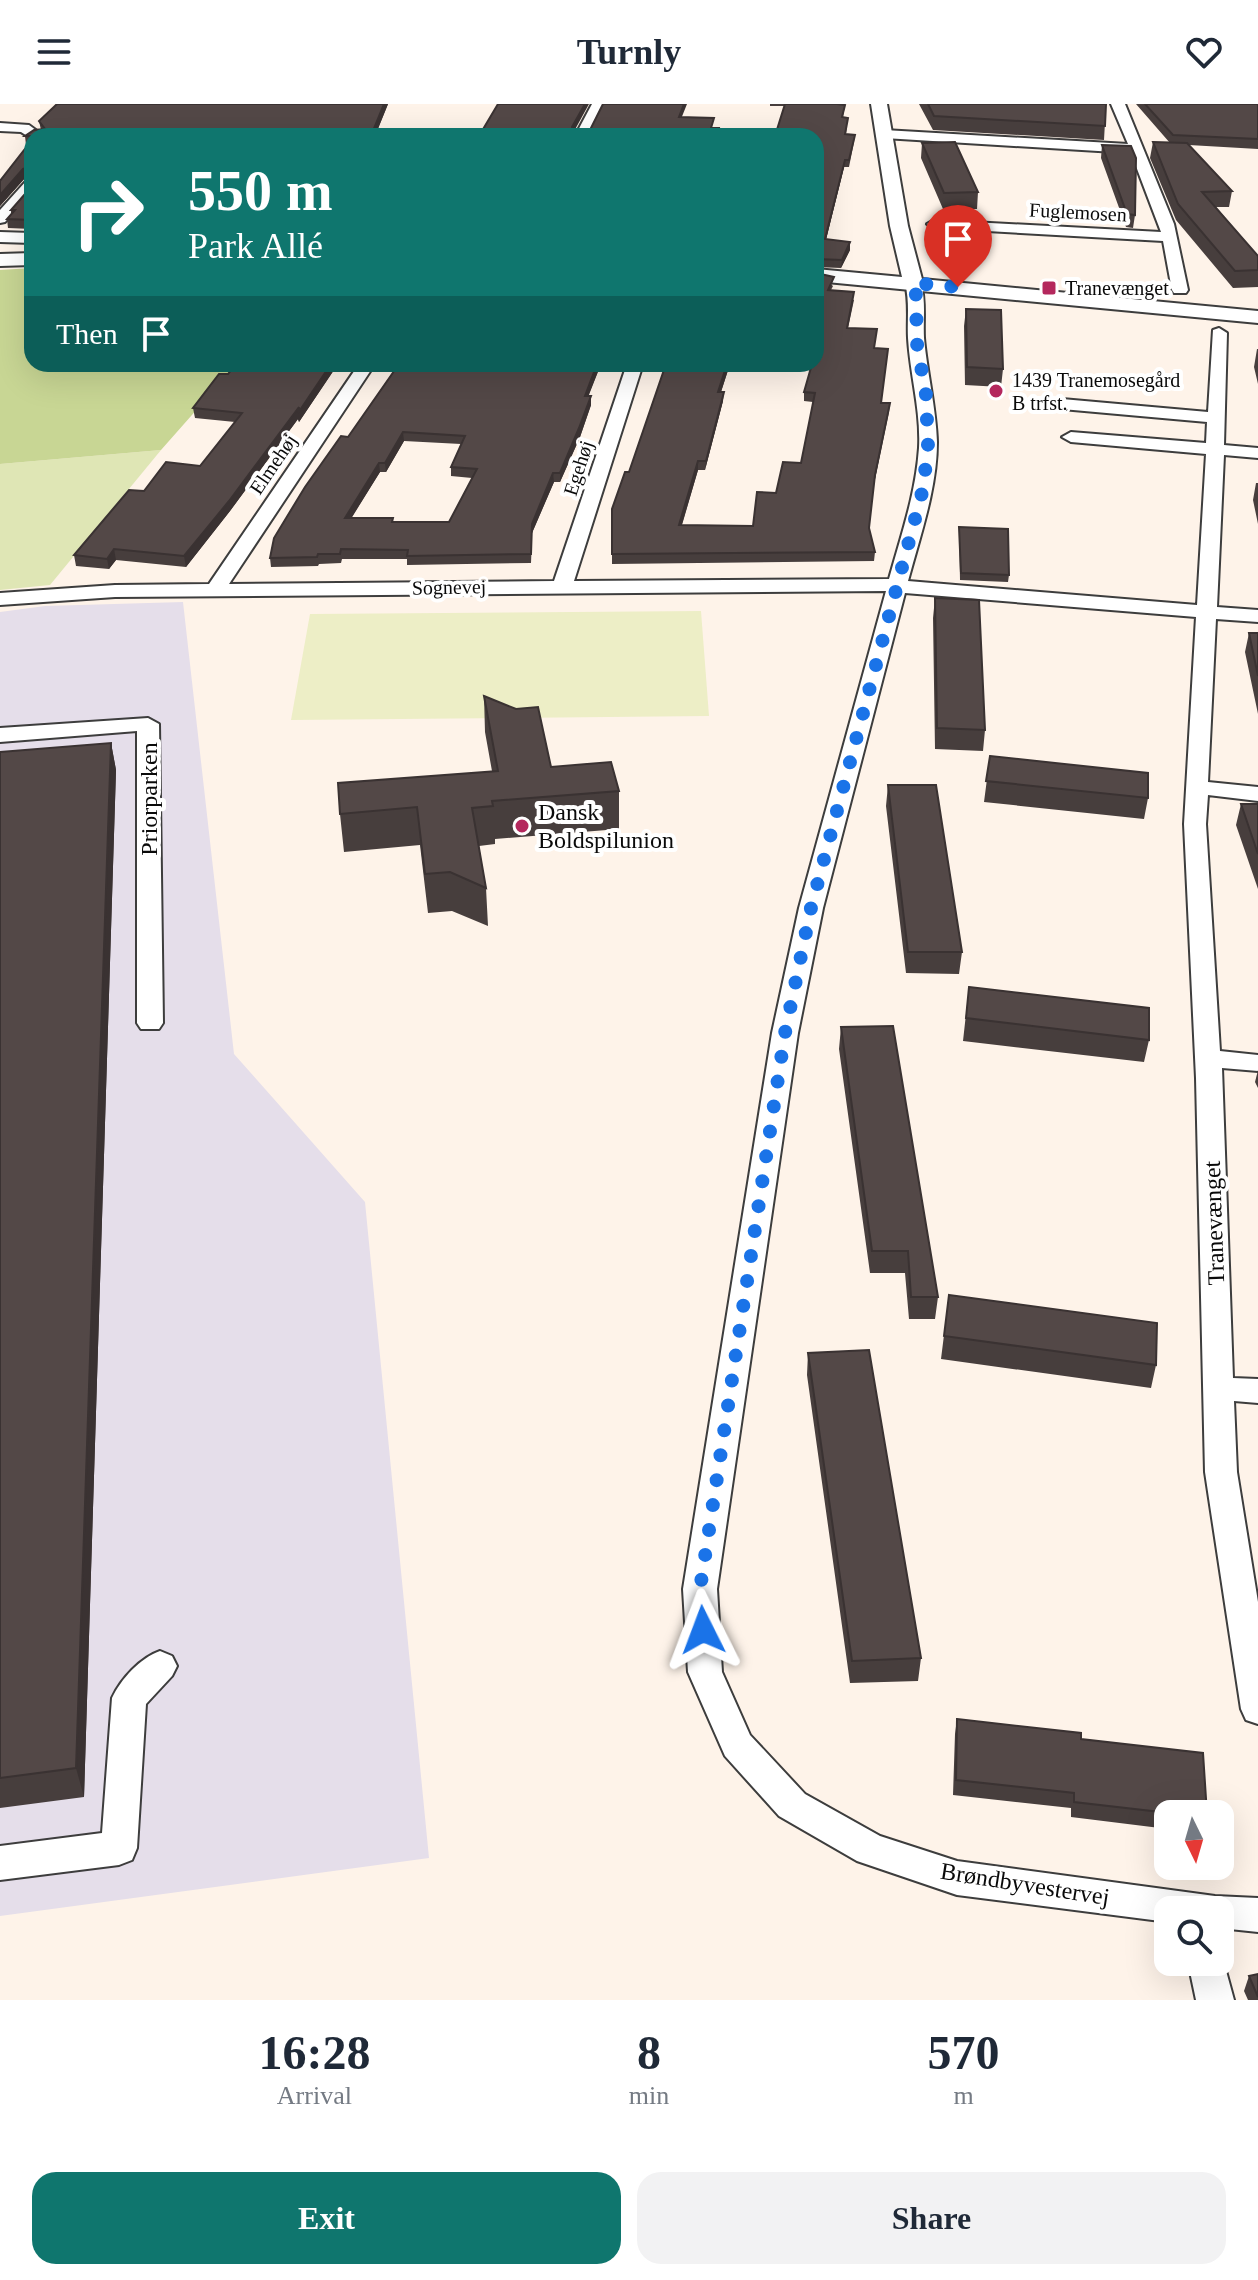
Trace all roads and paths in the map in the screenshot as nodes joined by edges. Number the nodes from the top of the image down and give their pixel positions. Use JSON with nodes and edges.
{"nodes":[{"id":1,"x":599,"y":104,"type":"edge"},
{"id":2,"x":879,"y":104,"type":"edge"},
{"id":3,"x":1118,"y":104,"type":"edge"},
{"id":4,"x":0,"y":127,"type":"edge"},
{"id":5,"x":24,"y":128,"type":"edge"},
{"id":6,"x":586,"y":128,"type":"edge"},
{"id":7,"x":884,"y":134,"type":"junction"},
{"id":8,"x":1136,"y":149,"type":"junction"},
{"id":9,"x":24,"y":192,"type":"edge"},
{"id":10,"x":0,"y":219,"type":"edge"},
{"id":11,"x":934,"y":224,"type":"dead end"},
{"id":12,"x":0,"y":237,"type":"edge"},
{"id":13,"x":1171,"y":237,"type":"junction"},
{"id":14,"x":24,"y":238,"type":"edge"},
{"id":15,"x":24,"y":257,"type":"edge"},
{"id":16,"x":0,"y":258,"type":"edge"},
{"id":17,"x":824,"y":276,"type":"edge"},
{"id":18,"x":913,"y":283,"type":"junction"},
{"id":19,"x":1180,"y":290,"type":"dead end"},
{"id":20,"x":1258,"y":317,"type":"edge"},
{"id":21,"x":1219,"y":333,"type":"dead end"},
{"id":22,"x":362,"y":372,"type":"edge"},
{"id":23,"x":632,"y":372,"type":"edge"},
{"id":24,"x":1062,"y":404,"type":"dead end"},
{"id":25,"x":1216,"y":418,"type":"junction"},
{"id":26,"x":1071,"y":437,"type":"dead end"},
{"id":27,"x":1215,"y":449,"type":"junction"},
{"id":28,"x":1258,"y":453,"type":"edge"},
{"id":29,"x":562,"y":586,"type":"junction"},
{"id":30,"x":899,"y":586,"type":"junction"},
{"id":31,"x":215,"y":590,"type":"junction"},
{"id":32,"x":0,"y":599,"type":"edge"},
{"id":33,"x":1204,"y":612,"type":"junction"},
{"id":34,"x":1258,"y":616,"type":"edge"},
{"id":35,"x":0,"y":735,"type":"edge"},
{"id":36,"x":1195,"y":787,"type":"junction"},
{"id":37,"x":1258,"y":794,"type":"edge"},
{"id":38,"x":150,"y":1023,"type":"dead end"},
{"id":39,"x":1208,"y":1058,"type":"junction"},
{"id":40,"x":1258,"y":1063,"type":"edge"},
{"id":41,"x":1219,"y":1388,"type":"junction"},
{"id":42,"x":1258,"y":1391,"type":"edge"},
{"id":43,"x":160,"y":1666,"type":"dead end"},
{"id":44,"x":1258,"y":1709,"type":"edge"},
{"id":45,"x":0,"y":1863,"type":"edge"},
{"id":46,"x":1154,"y":1903,"type":"edge"},
{"id":47,"x":1234,"y":1913,"type":"edge"},
{"id":48,"x":1258,"y":1915,"type":"edge"},
{"id":49,"x":1210,"y":1976,"type":"edge"},
{"id":50,"x":1215,"y":2000,"type":"edge"}],
"edges":[{"from":1,"to":6,"type":"street"},
{"from":2,"to":7,"type":"street","name":"Brøndbyvestervej"},
{"from":3,"to":8,"type":"street","name":"Fuglemosen"},
{"from":4,"to":5,"type":"street"},
{"from":7,"to":8,"type":"street"},
{"from":7,"to":18,"type":"street","name":"Brøndbyvestervej"},
{"from":8,"to":13,"type":"street","name":"Fuglemosen"},
{"from":9,"to":10,"type":"street"},
{"from":11,"to":13,"type":"street","name":"Fuglemosen"},
{"from":12,"to":14,"type":"street"},
{"from":13,"to":19,"type":"street","name":"Fuglemosen"},
{"from":15,"to":16,"type":"street"},
{"from":17,"to":18,"type":"street"},
{"from":18,"to":20,"type":"street"},
{"from":18,"to":30,"type":"street","name":"Brøndbyvestervej"},
{"from":21,"to":25,"type":"street","name":"Tranevænget"},
{"from":22,"to":31,"type":"street","name":"Elmehøj"},
{"from":23,"to":29,"type":"street","name":"Egehøj"},
{"from":24,"to":25,"type":"street"},
{"from":25,"to":27,"type":"street","name":"Tranevænget"},
{"from":26,"to":27,"type":"street"},
{"from":27,"to":28,"type":"street"},
{"from":27,"to":33,"type":"street","name":"Tranevænget"},
{"from":29,"to":30,"type":"street","name":"Sognevej"},
{"from":29,"to":31,"type":"street","name":"Sognevej"},
{"from":30,"to":33,"type":"street"},
{"from":30,"to":46,"type":"street","name":"Brøndbyvestervej"},
{"from":31,"to":32,"type":"street","name":"Sognevej"},
{"from":33,"to":34,"type":"street"},
{"from":33,"to":36,"type":"street","name":"Tranevænget"},
{"from":35,"to":38,"type":"street","name":"Priorparken"},
{"from":36,"to":37,"type":"street"},
{"from":36,"to":39,"type":"street","name":"Tranevænget"},
{"from":39,"to":40,"type":"street"},
{"from":39,"to":41,"type":"street","name":"Tranevænget"},
{"from":41,"to":42,"type":"street"},
{"from":41,"to":44,"type":"street","name":"Tranevænget"},
{"from":43,"to":45,"type":"street"},
{"from":47,"to":48,"type":"street","name":"Brøndbyvestervej"},
{"from":49,"to":50,"type":"street"}]}
